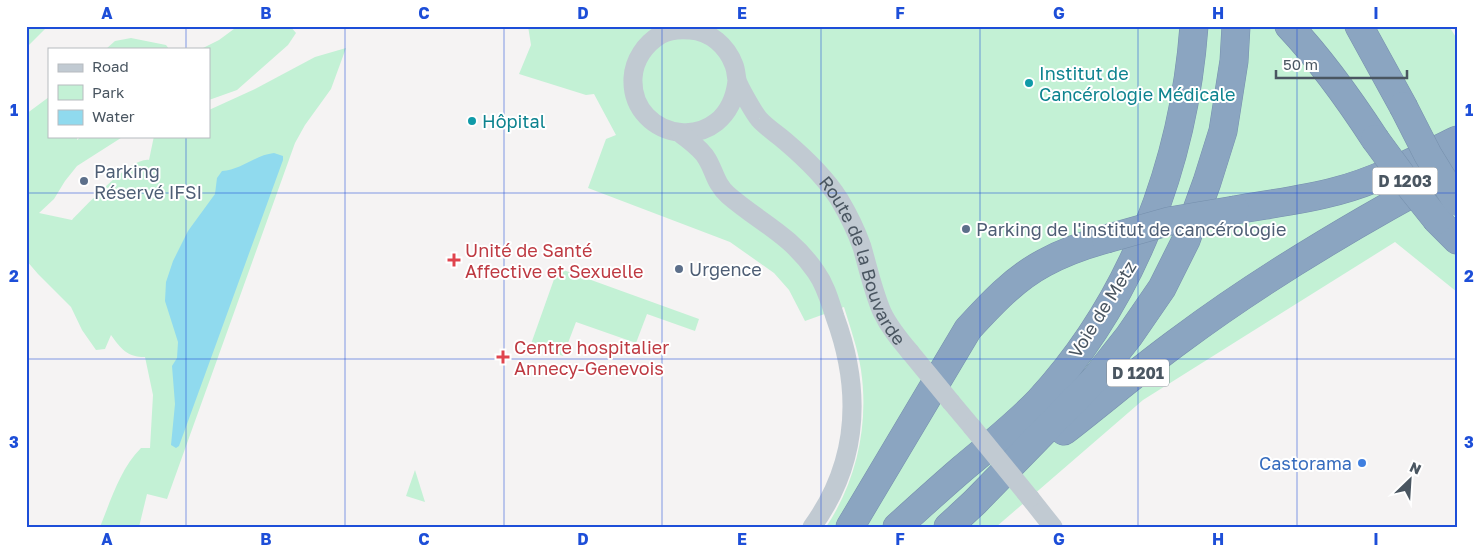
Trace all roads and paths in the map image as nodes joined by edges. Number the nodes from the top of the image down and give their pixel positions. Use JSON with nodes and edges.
{"nodes":[{"id":1,"x":1194,"y":26,"type":"edge"},
{"id":2,"x":1236,"y":26,"type":"edge"},
{"id":3,"x":1289,"y":26,"type":"edge"},
{"id":4,"x":1359,"y":26,"type":"edge"},
{"id":5,"x":1372,"y":26,"type":"edge"},
{"id":6,"x":1378,"y":26,"type":"edge"},
{"id":7,"x":683,"y":28,"type":"edge"},
{"id":8,"x":721,"y":34,"type":"edge"},
{"id":9,"x":737,"y":81,"type":"junction"},
{"id":10,"x":1410,"y":103,"type":"junction"},
{"id":11,"x":720,"y":120,"type":"junction"},
{"id":12,"x":760,"y":120,"type":"junction"},
{"id":13,"x":680,"y":133,"type":"junction"},
{"id":14,"x":1457,"y":140,"type":"edge"},
{"id":15,"x":707,"y":158,"type":"junction"},
{"id":16,"x":1457,"y":169,"type":"edge"},
{"id":17,"x":1457,"y":176,"type":"edge"},
{"id":18,"x":1457,"y":202,"type":"edge"},
{"id":19,"x":1457,"y":240,"type":"edge"},
{"id":20,"x":974,"y":502,"type":"junction"},
{"id":21,"x":812,"y":527,"type":"edge"},
{"id":22,"x":850,"y":527,"type":"edge"},
{"id":23,"x":897,"y":527,"type":"edge"},
{"id":24,"x":948,"y":527,"type":"edge"},
{"id":25,"x":1053,"y":527,"type":"edge"}],
"edges":[{"from":1,"to":23,"type":"highway","name":"Voie de Metz"},
{"from":2,"to":20,"type":"highway"},
{"from":3,"to":19,"type":"highway","number":"D 1203","bridge":true},
{"from":4,"to":10,"type":"highway"},
{"from":5,"to":10,"type":"highway"},
{"from":6,"to":10,"type":"highway"},
{"from":7,"to":8,"type":"street"},
{"from":7,"to":13,"type":"street"},
{"from":8,"to":9,"type":"street"},
{"from":9,"to":11,"type":"street"},
{"from":9,"to":12,"type":"street","name":"Route de la Bouvarde"},
{"from":10,"to":17,"type":"highway"},
{"from":10,"to":18,"type":"highway","number":"D 1203","bridge":true},
{"from":11,"to":12,"type":"street"},
{"from":11,"to":13,"type":"street"},
{"from":11,"to":15,"type":"street"},
{"from":12,"to":25,"type":"street","name":"Route de la Bouvarde","bridge":true},
{"from":13,"to":15,"type":"street"},
{"from":14,"to":22,"type":"highway","bridge":true},
{"from":15,"to":21,"type":"street"},
{"from":16,"to":20,"type":"highway","number":"D 1201"},
{"from":20,"to":24,"type":"highway","number":"D 1201"}]}
